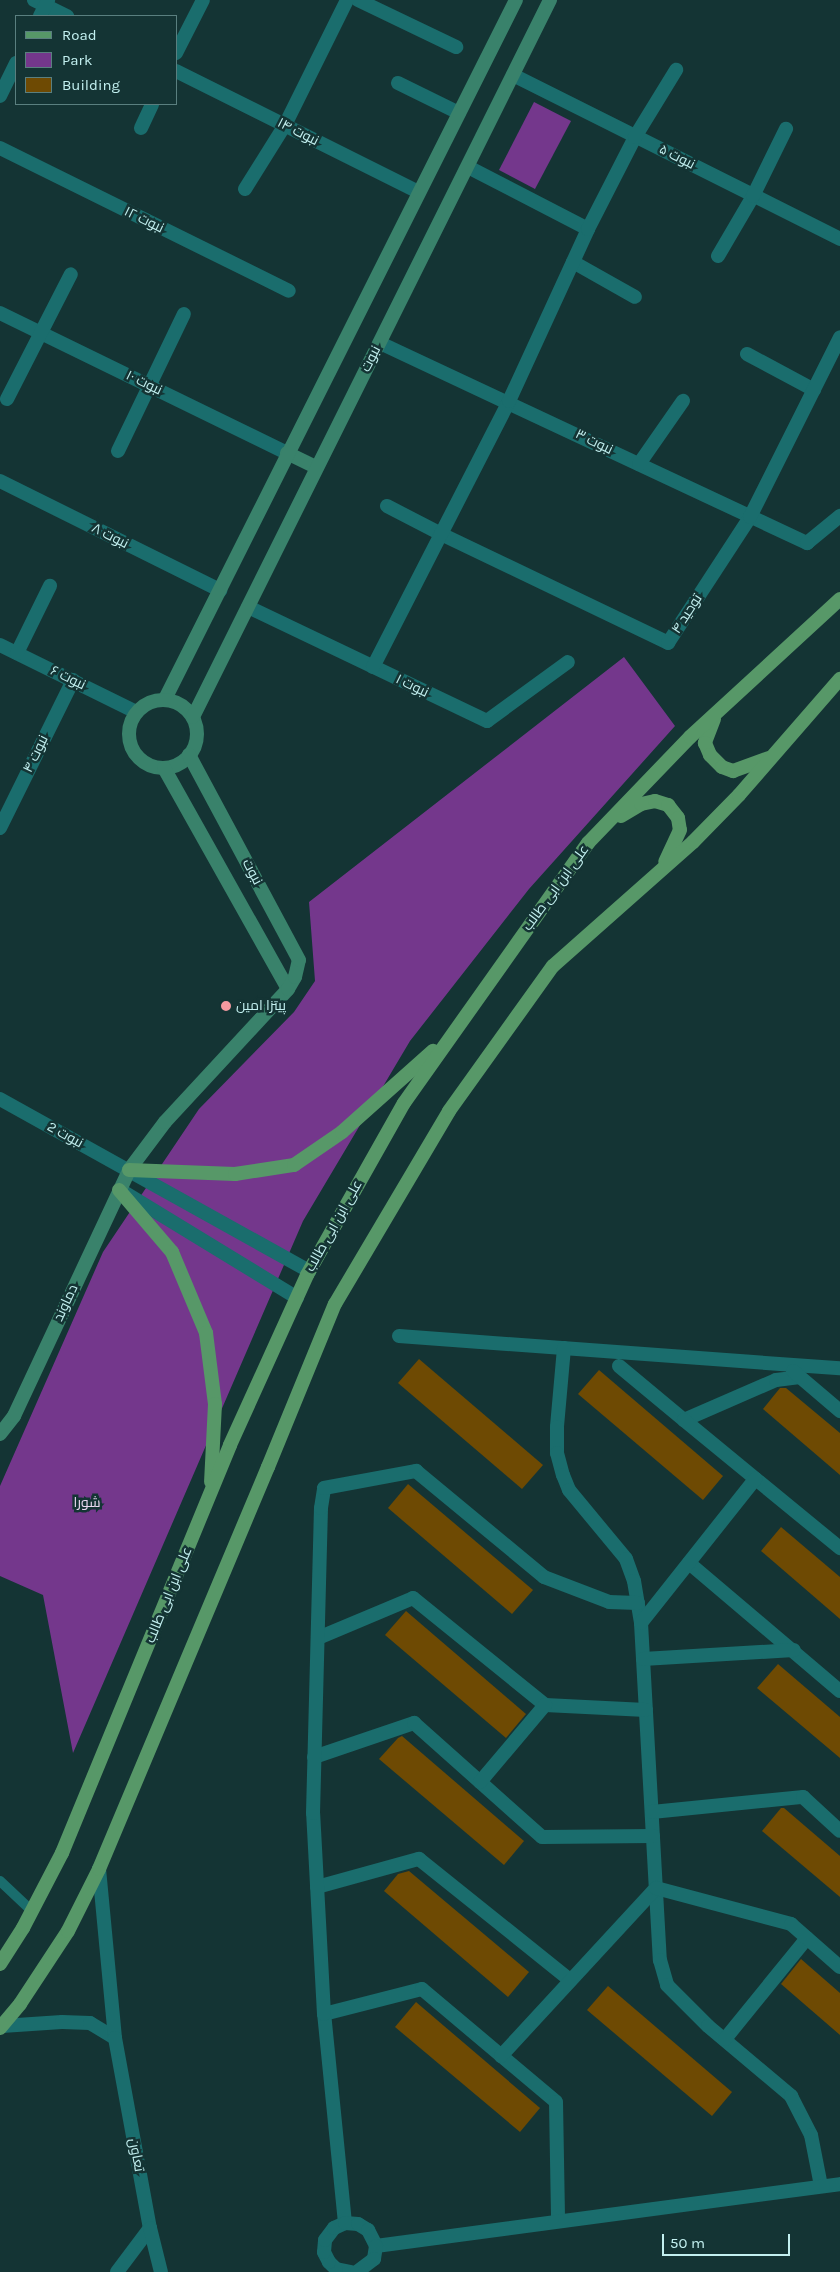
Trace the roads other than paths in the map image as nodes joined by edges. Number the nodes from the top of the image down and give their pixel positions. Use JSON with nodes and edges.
{"nodes":[{"id":1,"x":203,"y":0,"type":"edge"},
{"id":2,"x":347,"y":0,"type":"edge"},
{"id":3,"x":358,"y":0,"type":"edge"},
{"id":4,"x":516,"y":0,"type":"edge"},
{"id":5,"x":550,"y":0,"type":"edge"},
{"id":6,"x":42,"y":5,"type":"edge"},
{"id":7,"x":65,"y":15,"type":"edge"},
{"id":8,"x":456,"y":47,"type":"dead end"},
{"id":9,"x":178,"y":49,"type":"edge"},
{"id":10,"x":15,"y":66,"type":"edge"},
{"id":11,"x":676,"y":70,"type":"dead end"},
{"id":12,"x":178,"y":72,"type":"edge"},
{"id":13,"x":513,"y":75,"type":"junction"},
{"id":14,"x":398,"y":83,"type":"dead end"},
{"id":15,"x":0,"y":96,"type":"edge"},
{"id":16,"x":152,"y":105,"type":"edge"},
{"id":17,"x":459,"y":114,"type":"junction"},
{"id":18,"x":285,"y":125,"type":"junction"},
{"id":19,"x":141,"y":128,"type":"dead end"},
{"id":20,"x":786,"y":129,"type":"dead end"},
{"id":21,"x":635,"y":137,"type":"junction"},
{"id":22,"x":0,"y":148,"type":"edge"},
{"id":23,"x":468,"y":166,"type":"junction"},
{"id":24,"x":245,"y":189,"type":"dead end"},
{"id":25,"x":420,"y":192,"type":"junction"},
{"id":26,"x":752,"y":196,"type":"junction"},
{"id":27,"x":588,"y":229,"type":"junction"},
{"id":28,"x":840,"y":239,"type":"edge"},
{"id":29,"x":718,"y":256,"type":"dead end"},
{"id":30,"x":573,"y":262,"type":"junction"},
{"id":31,"x":71,"y":274,"type":"dead end"},
{"id":32,"x":289,"y":292,"type":"dead end"},
{"id":33,"x":635,"y":297,"type":"dead end"},
{"id":34,"x":0,"y":313,"type":"edge"},
{"id":35,"x":184,"y":314,"type":"dead end"},
{"id":36,"x":39,"y":332,"type":"junction"},
{"id":37,"x":840,"y":337,"type":"edge"},
{"id":38,"x":380,"y":343,"type":"junction"},
{"id":39,"x":747,"y":354,"type":"dead end"},
{"id":40,"x":150,"y":386,"type":"junction"},
{"id":41,"x":814,"y":390,"type":"junction"},
{"id":42,"x":7,"y":399,"type":"dead end"},
{"id":43,"x":509,"y":401,"type":"junction"},
{"id":44,"x":683,"y":401,"type":"dead end"},
{"id":45,"x":118,"y":451,"type":"dead end"},
{"id":46,"x":287,"y":453,"type":"junction"},
{"id":47,"x":638,"y":464,"type":"junction"},
{"id":48,"x":316,"y":467,"type":"junction"},
{"id":49,"x":0,"y":480,"type":"edge"},
{"id":50,"x":387,"y":506,"type":"dead end"},
{"id":51,"x":840,"y":516,"type":"edge"},
{"id":52,"x":750,"y":517,"type":"junction"},
{"id":53,"x":441,"y":534,"type":"junction"},
{"id":54,"x":50,"y":586,"type":"dead end"},
{"id":55,"x":220,"y":590,"type":"junction"},
{"id":56,"x":840,"y":599,"type":"edge"},
{"id":57,"x":248,"y":607,"type":"junction"},
{"id":58,"x":0,"y":645,"type":"edge"},
{"id":59,"x":17,"y":653,"type":"junction"},
{"id":60,"x":568,"y":662,"type":"dead end"},
{"id":61,"x":373,"y":667,"type":"junction"},
{"id":62,"x":840,"y":679,"type":"edge"},
{"id":63,"x":72,"y":680,"type":"junction"},
{"id":64,"x":164,"y":699,"type":"junction"},
{"id":65,"x":136,"y":712,"type":"junction"},
{"id":66,"x":716,"y":714,"type":"junction"},
{"id":67,"x":193,"y":717,"type":"junction"},
{"id":68,"x":190,"y":755,"type":"junction"},
{"id":69,"x":773,"y":756,"type":"junction"},
{"id":70,"x":164,"y":768,"type":"junction"},
{"id":71,"x":0,"y":828,"type":"edge"},
{"id":72,"x":602,"y":828,"type":"junction"},
{"id":73,"x":658,"y":873,"type":"junction"},
{"id":74,"x":288,"y":990,"type":"junction"},
{"id":75,"x":450,"y":1036,"type":"junction"},
{"id":76,"x":0,"y":1099,"type":"edge"},
{"id":77,"x":129,"y":1170,"type":"junction"},
{"id":78,"x":119,"y":1190,"type":"junction"},
{"id":79,"x":309,"y":1271,"type":"junction"},
{"id":80,"x":297,"y":1298,"type":"junction"},
{"id":81,"x":400,"y":1336,"type":"dead end"},
{"id":82,"x":564,"y":1348,"type":"junction"},
{"id":83,"x":785,"y":1364,"type":"junction"},
{"id":84,"x":620,"y":1366,"type":"dead end"},
{"id":85,"x":840,"y":1368,"type":"edge"},
{"id":86,"x":800,"y":1377,"type":"junction"},
{"id":87,"x":840,"y":1411,"type":"edge"},
{"id":88,"x":684,"y":1420,"type":"junction"},
{"id":89,"x":0,"y":1434,"type":"edge"},
{"id":90,"x":755,"y":1479,"type":"junction"},
{"id":91,"x":210,"y":1494,"type":"junction"},
{"id":92,"x":840,"y":1548,"type":"edge"},
{"id":93,"x":689,"y":1563,"type":"junction"},
{"id":94,"x":638,"y":1603,"type":"junction"},
{"id":95,"x":641,"y":1623,"type":"junction"},
{"id":96,"x":318,"y":1638,"type":"junction"},
{"id":97,"x":794,"y":1650,"type":"junction"},
{"id":98,"x":643,"y":1659,"type":"junction"},
{"id":99,"x":840,"y":1691,"type":"edge"},
{"id":100,"x":546,"y":1705,"type":"junction"},
{"id":101,"x":646,"y":1710,"type":"junction"},
{"id":102,"x":314,"y":1756,"type":"junction"},
{"id":103,"x":480,"y":1782,"type":"junction"},
{"id":104,"x":652,"y":1812,"type":"junction"},
{"id":105,"x":840,"y":1831,"type":"edge"},
{"id":106,"x":653,"y":1836,"type":"junction"},
{"id":107,"x":98,"y":1869,"type":"junction"},
{"id":108,"x":0,"y":1881,"type":"edge"},
{"id":109,"x":317,"y":1887,"type":"junction"},
{"id":110,"x":656,"y":1888,"type":"junction"},
{"id":111,"x":32,"y":1911,"type":"junction"},
{"id":112,"x":807,"y":1938,"type":"junction"},
{"id":113,"x":0,"y":1964,"type":"edge"},
{"id":114,"x":840,"y":1967,"type":"edge"},
{"id":115,"x":570,"y":1980,"type":"junction"},
{"id":116,"x":324,"y":2014,"type":"junction"},
{"id":117,"x":1,"y":2027,"type":"edge"},
{"id":118,"x":115,"y":2038,"type":"junction"},
{"id":119,"x":725,"y":2039,"type":"junction"},
{"id":120,"x":500,"y":2056,"type":"junction"},
{"id":121,"x":840,"y":2184,"type":"edge"},
{"id":122,"x":820,"y":2186,"type":"junction"},
{"id":123,"x":558,"y":2221,"type":"junction"},
{"id":124,"x":344,"y":2223,"type":"junction"},
{"id":125,"x":150,"y":2228,"type":"junction"},
{"id":126,"x":376,"y":2246,"type":"junction"},
{"id":127,"x":117,"y":2272,"type":"edge"},
{"id":128,"x":161,"y":2272,"type":"edge"},
{"id":129,"x":351,"y":2272,"type":"edge"},
{"id":130,"x":357,"y":2272,"type":"edge"}],
"edges":[{"from":1,"to":9,"type":"street"},
{"from":2,"to":18,"type":"street"},
{"from":3,"to":8,"type":"street"},
{"from":4,"to":17,"type":"main road"},
{"from":5,"to":13,"type":"main road","name":"نبوت"},
{"from":6,"to":7,"type":"street"},
{"from":10,"to":15,"type":"street"},
{"from":11,"to":21,"type":"street"},
{"from":12,"to":18,"type":"street","name":"نبوت ۱۴"},
{"from":13,"to":21,"type":"street","name":"نبوت ۵"},
{"from":13,"to":23,"type":"main road","name":"نبوت"},
{"from":14,"to":17,"type":"street"},
{"from":16,"to":19,"type":"street"},
{"from":17,"to":25,"type":"main road"},
{"from":18,"to":24,"type":"street"},
{"from":18,"to":25,"type":"street","name":"نبوت ۱۴"},
{"from":20,"to":26,"type":"street"},
{"from":21,"to":26,"type":"street","name":"نبوت ۵"},
{"from":21,"to":27,"type":"street"},
{"from":22,"to":32,"type":"street","name":"نبوت ۱۲"},
{"from":23,"to":27,"type":"street"},
{"from":23,"to":38,"type":"main road","name":"نبوت"},
{"from":25,"to":46,"type":"main road"},
{"from":26,"to":28,"type":"street","name":"نبوت ۵"},
{"from":26,"to":29,"type":"street"},
{"from":27,"to":30,"type":"street"},
{"from":30,"to":33,"type":"street"},
{"from":30,"to":43,"type":"street"},
{"from":31,"to":36,"type":"street"},
{"from":34,"to":36,"type":"street","name":"نبوت ۱۰"},
{"from":35,"to":40,"type":"street"},
{"from":36,"to":40,"type":"street","name":"نبوت ۱۰"},
{"from":36,"to":42,"type":"street"},
{"from":37,"to":41,"type":"street","name":"توحید ۴"},
{"from":38,"to":43,"type":"street","name":"نبوت ۳"},
{"from":38,"to":48,"type":"main road","name":"نبوت"},
{"from":39,"to":41,"type":"street"},
{"from":40,"to":45,"type":"street"},
{"from":40,"to":46,"type":"street","name":"نبوت ۱۰"},
{"from":41,"to":52,"type":"street","name":"توحید ۴"},
{"from":43,"to":47,"type":"street","name":"نبوت ۳"},
{"from":43,"to":53,"type":"street"},
{"from":44,"to":47,"type":"street"},
{"from":46,"to":48,"type":"main road"},
{"from":46,"to":55,"type":"main road"},
{"from":47,"to":52,"type":"street","name":"نبوت ۳"},
{"from":48,"to":57,"type":"main road","name":"نبوت"},
{"from":49,"to":55,"type":"street","name":"نبوت ۸"},
{"from":50,"to":53,"type":"street","name":"توحید ۴"},
{"from":51,"to":52,"type":"street","name":"نبوت ۳"},
{"from":52,"to":53,"type":"street","name":"توحید ۴"},
{"from":53,"to":61,"type":"street"},
{"from":54,"to":59,"type":"street"},
{"from":55,"to":64,"type":"main road"},
{"from":56,"to":66,"type":"main road","name":"علی ابن ابی طالب"},
{"from":57,"to":61,"type":"street","name":"نبوت ۱"},
{"from":57,"to":67,"type":"main road","name":"نبوت"},
{"from":58,"to":59,"type":"street","name":"نبوت ۶"},
{"from":59,"to":63,"type":"street","name":"نبوت ۶"},
{"from":60,"to":61,"type":"street","name":"نبوت ۱"},
{"from":62,"to":69,"type":"main road"},
{"from":63,"to":65,"type":"street","name":"نبوت ۶"},
{"from":63,"to":71,"type":"street","name":"نبوت ۴"},
{"from":64,"to":65,"type":"main road"},
{"from":64,"to":67,"type":"main road"},
{"from":65,"to":70,"type":"main road"},
{"from":66,"to":69,"type":"main road"},
{"from":66,"to":72,"type":"main road","name":"علی ابن ابی طالب"},
{"from":67,"to":68,"type":"main road"},
{"from":68,"to":70,"type":"main road"},
{"from":68,"to":74,"type":"main road","name":"نبوت"},
{"from":69,"to":73,"type":"main road"},
{"from":70,"to":74,"type":"main road","name":"نبوت"},
{"from":72,"to":73,"type":"main road"},
{"from":72,"to":75,"type":"main road","name":"علی ابن ابی طالب"},
{"from":73,"to":107,"type":"main road"},
{"from":74,"to":77,"type":"main road","name":"نبوت"},
{"from":75,"to":77,"type":"main road"},
{"from":75,"to":79,"type":"main road","name":"علی ابن ابی طالب"},
{"from":76,"to":77,"type":"street","name":"نبوت 2"},
{"from":77,"to":78,"type":"main road","name":"دماوند"},
{"from":77,"to":79,"type":"street","name":"نبوت 2"},
{"from":78,"to":80,"type":"street"},
{"from":78,"to":89,"type":"main road","name":"دماوند"},
{"from":78,"to":91,"type":"main road"},
{"from":79,"to":80,"type":"main road","name":"علی ابن ابی طالب"},
{"from":80,"to":91,"type":"main road","name":"علی ابن ابی طالب"},
{"from":81,"to":82,"type":"street"},
{"from":82,"to":83,"type":"street"},
{"from":82,"to":94,"type":"street"},
{"from":83,"to":85,"type":"street"},
{"from":83,"to":86,"type":"street"},
{"from":84,"to":88,"type":"street"},
{"from":86,"to":87,"type":"street"},
{"from":86,"to":88,"type":"street"},
{"from":88,"to":90,"type":"street"},
{"from":90,"to":92,"type":"street"},
{"from":90,"to":93,"type":"street"},
{"from":91,"to":111,"type":"main road","name":"علی ابن ابی طالب"},
{"from":93,"to":95,"type":"street"},
{"from":93,"to":97,"type":"street"},
{"from":94,"to":95,"type":"street"},
{"from":94,"to":96,"type":"street"},
{"from":95,"to":98,"type":"street"},
{"from":96,"to":100,"type":"street"},
{"from":96,"to":102,"type":"street"},
{"from":97,"to":98,"type":"street"},
{"from":97,"to":99,"type":"street"},
{"from":98,"to":101,"type":"street"},
{"from":100,"to":101,"type":"street"},
{"from":100,"to":103,"type":"street"},
{"from":101,"to":104,"type":"street"},
{"from":102,"to":103,"type":"street"},
{"from":102,"to":109,"type":"street"},
{"from":103,"to":106,"type":"street"},
{"from":104,"to":105,"type":"street"},
{"from":104,"to":106,"type":"street"},
{"from":106,"to":110,"type":"street"},
{"from":107,"to":117,"type":"main road"},
{"from":107,"to":118,"type":"street","name":"تعاون"},
{"from":108,"to":111,"type":"lane"},
{"from":109,"to":115,"type":"street"},
{"from":109,"to":116,"type":"street"},
{"from":110,"to":112,"type":"street"},
{"from":110,"to":115,"type":"street"},
{"from":110,"to":119,"type":"street"},
{"from":111,"to":113,"type":"main road","name":"علی ابن ابی طالب"},
{"from":112,"to":114,"type":"street"},
{"from":112,"to":119,"type":"street"},
{"from":115,"to":120,"type":"street"},
{"from":116,"to":120,"type":"street"},
{"from":116,"to":124,"type":"street"},
{"from":117,"to":118,"type":"street"},
{"from":118,"to":125,"type":"street","name":"تعاون"},
{"from":119,"to":122,"type":"street"},
{"from":120,"to":123,"type":"street"},
{"from":121,"to":122,"type":"street"},
{"from":122,"to":123,"type":"street"},
{"from":123,"to":126,"type":"street"},
{"from":124,"to":126,"type":"street"},
{"from":124,"to":129,"type":"street"},
{"from":125,"to":127,"type":"street"},
{"from":125,"to":128,"type":"street","name":"تعاون"},
{"from":126,"to":130,"type":"street"}]}
